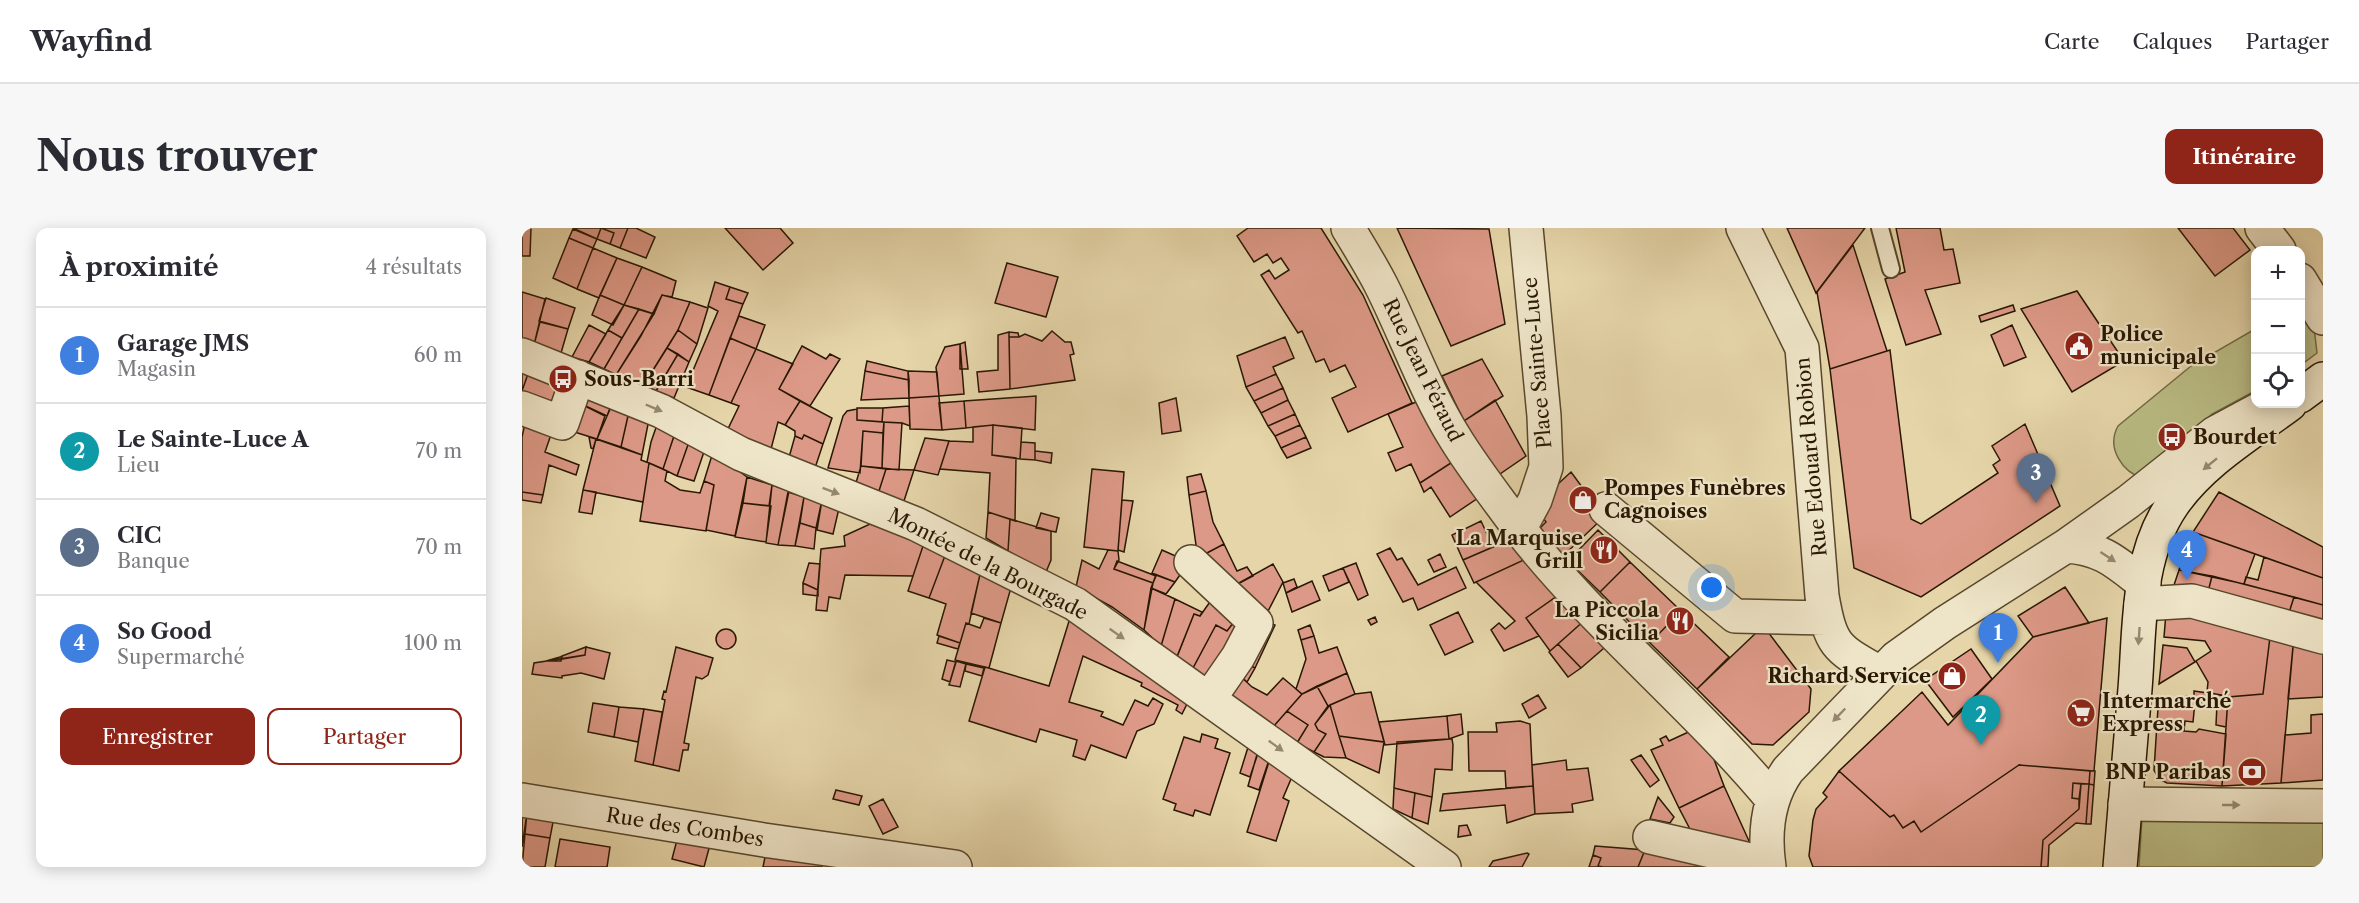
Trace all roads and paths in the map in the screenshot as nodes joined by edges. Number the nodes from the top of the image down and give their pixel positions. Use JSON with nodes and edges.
{"nodes":[{"id":1,"x":1348,"y":228,"type":"edge"},
{"id":2,"x":1526,"y":228,"type":"edge"},
{"id":3,"x":1743,"y":228,"type":"edge"},
{"id":4,"x":1880,"y":228,"type":"edge"},
{"id":5,"x":2262,"y":228,"type":"edge"},
{"id":6,"x":2276,"y":246,"type":"edge"},
{"id":7,"x":1891,"y":268,"type":"dead end"},
{"id":8,"x":2305,"y":287,"type":"edge"},
{"id":9,"x":2323,"y":318,"type":"edge"},
{"id":10,"x":522,"y":356,"type":"edge"},
{"id":11,"x":578,"y":377,"type":"junction"},
{"id":12,"x":2306,"y":391,"type":"edge"},
{"id":13,"x":522,"y":408,"type":"edge"},
{"id":14,"x":2262,"y":408,"type":"edge"},
{"id":15,"x":1606,"y":509,"type":"dead end"},
{"id":16,"x":1520,"y":528,"type":"junction"},
{"id":17,"x":2066,"y":546,"type":"junction"},
{"id":18,"x":1191,"y":562,"type":"dead end"},
{"id":19,"x":2143,"y":594,"type":"junction"},
{"id":20,"x":1826,"y":618,"type":"junction"},
{"id":21,"x":2323,"y":637,"type":"edge"},
{"id":22,"x":1880,"y":673,"type":"junction"},
{"id":23,"x":1209,"y":699,"type":"junction"},
{"id":24,"x":1772,"y":799,"type":"junction"},
{"id":25,"x":522,"y":800,"type":"edge"},
{"id":26,"x":2124,"y":804,"type":"junction"},
{"id":27,"x":2323,"y":806,"type":"edge"},
{"id":28,"x":1650,"y":837,"type":"dead end"},
{"id":29,"x":939,"y":865,"type":"edge"},
{"id":30,"x":1769,"y":866,"type":"edge"},
{"id":31,"x":1444,"y":867,"type":"edge"},
{"id":32,"x":2120,"y":867,"type":"edge"}],
"edges":[{"from":1,"to":16,"type":"street","name":"Rue Jean Féraud"},
{"from":2,"to":16,"type":"street","name":"Place Sainte-Luce"},
{"from":3,"to":20,"type":"street","name":"Rue Edouard Robion"},
{"from":4,"to":7,"type":"lane"},
{"from":5,"to":6,"type":"street"},
{"from":8,"to":9,"type":"street"},
{"from":10,"to":11,"type":"street","name":"Montée de la Bourgade"},
{"from":11,"to":13,"type":"street"},
{"from":11,"to":23,"type":"street","name":"Montée de la Bourgade","one_way":true},
{"from":12,"to":19,"type":"street","one_way":true},
{"from":14,"to":17,"type":"street"},
{"from":15,"to":20,"type":"street"},
{"from":16,"to":24,"type":"street","name":"Rue Jean Féraud"},
{"from":17,"to":19,"type":"street","one_way":true},
{"from":17,"to":22,"type":"street"},
{"from":18,"to":23,"type":"street"},
{"from":19,"to":21,"type":"street"},
{"from":19,"to":26,"type":"street","one_way":true},
{"from":20,"to":22,"type":"street","name":"Rue Edouard Robion"},
{"from":22,"to":24,"type":"street","one_way":true},
{"from":23,"to":31,"type":"street","name":"Montée de la Bourgade","one_way":true},
{"from":24,"to":30,"type":"street"},
{"from":25,"to":29,"type":"street","name":"Rue des Combes"},
{"from":26,"to":27,"type":"street","one_way":true},
{"from":26,"to":32,"type":"street"},
{"from":28,"to":30,"type":"street"}]}
